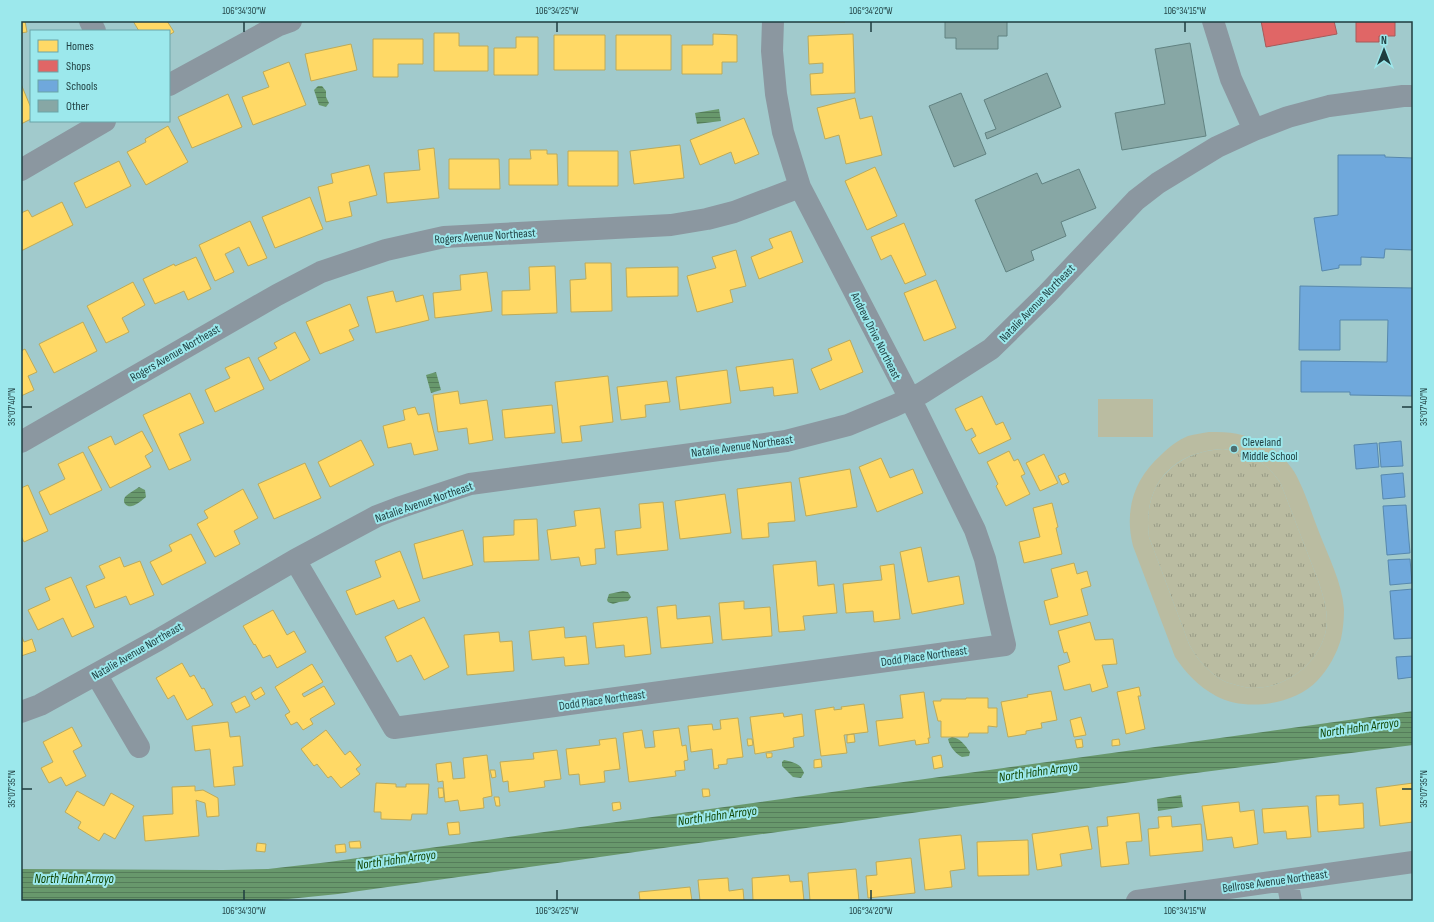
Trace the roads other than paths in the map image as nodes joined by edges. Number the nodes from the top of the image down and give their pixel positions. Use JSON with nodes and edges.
{"nodes":[{"id":1,"x":90,"y":21,"type":"edge"},
{"id":2,"x":291,"y":21,"type":"edge"},
{"id":3,"x":773,"y":21,"type":"edge"},
{"id":4,"x":1213,"y":21,"type":"edge"},
{"id":5,"x":94,"y":30,"type":"edge"},
{"id":6,"x":170,"y":84,"type":"edge"},
{"id":7,"x":1413,"y":96,"type":"edge"},
{"id":8,"x":103,"y":122,"type":"edge"},
{"id":9,"x":1254,"y":130,"type":"junction"},
{"id":10,"x":21,"y":170,"type":"edge"},
{"id":11,"x":800,"y":187,"type":"junction"},
{"id":12,"x":909,"y":399,"type":"junction"},
{"id":13,"x":21,"y":442,"type":"edge"},
{"id":14,"x":295,"y":560,"type":"junction"},
{"id":15,"x":1005,"y":645,"type":"joint"},
{"id":16,"x":96,"y":674,"type":"junction"},
{"id":17,"x":21,"y":712,"type":"edge"},
{"id":18,"x":140,"y":747,"type":"dead end"},
{"id":19,"x":1413,"y":862,"type":"edge"},
{"id":20,"x":1287,"y":880,"type":"junction"},
{"id":21,"x":1137,"y":901,"type":"edge"},
{"id":22,"x":1291,"y":901,"type":"edge"}],
"edges":[{"from":1,"to":5,"type":"street"},
{"from":2,"to":6,"type":"street"},
{"from":3,"to":11,"type":"street","name":"Andrew Drive Northeast"},
{"from":4,"to":9,"type":"street"},
{"from":7,"to":9,"type":"street","name":"Natalie Avenue Northeast"},
{"from":8,"to":10,"type":"street"},
{"from":9,"to":12,"type":"street","name":"Natalie Avenue Northeast"},
{"from":11,"to":12,"type":"street","name":"Andrew Drive Northeast"},
{"from":11,"to":13,"type":"street","name":"Rogers Avenue Northeast"},
{"from":12,"to":14,"type":"street","name":"Natalie Avenue Northeast"},
{"from":12,"to":15,"type":"street","name":"Andrew Drive Northeast"},
{"from":14,"to":15,"type":"street","name":"Dodd Place Northeast"},
{"from":14,"to":16,"type":"street","name":"Natalie Avenue Northeast"},
{"from":16,"to":17,"type":"street","name":"Natalie Avenue Northeast"},
{"from":16,"to":18,"type":"street"},
{"from":19,"to":20,"type":"street","name":"Bellrose Avenue Northeast"},
{"from":20,"to":21,"type":"street","name":"Bellrose Avenue Northeast"},
{"from":20,"to":22,"type":"street"}]}
